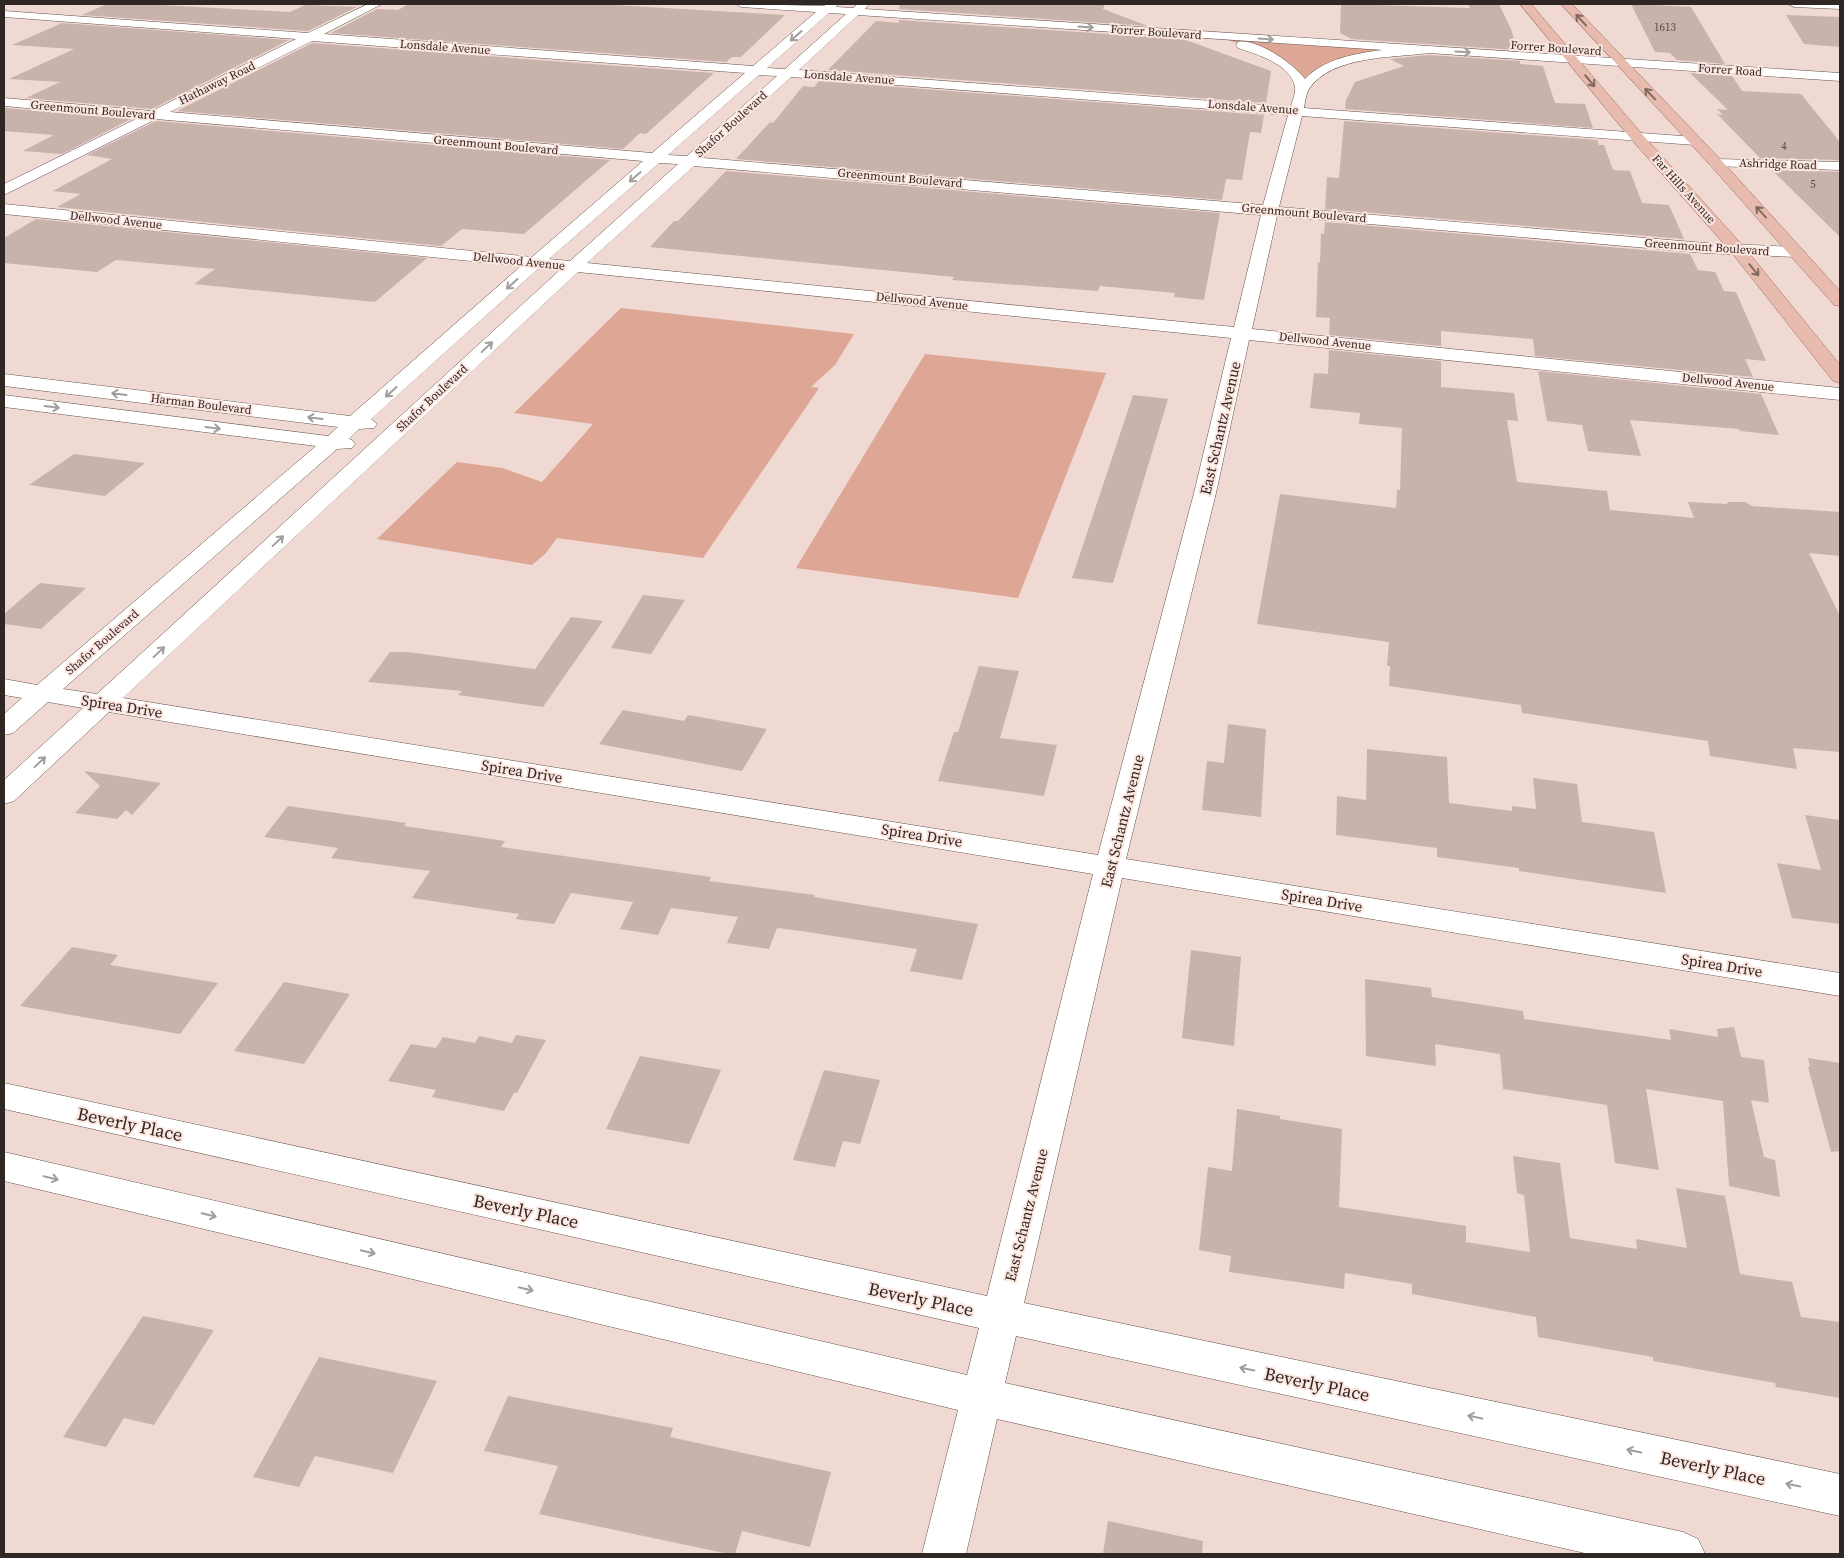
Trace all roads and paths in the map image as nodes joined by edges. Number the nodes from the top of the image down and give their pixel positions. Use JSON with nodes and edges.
{"nodes":[{"id":1,"x":376,"y":4,"type":"edge"},
{"id":2,"x":740,"y":4,"type":"edge"},
{"id":3,"x":874,"y":4,"type":"edge"},
{"id":4,"x":1525,"y":4,"type":"edge"},
{"id":5,"x":1566,"y":4,"type":"edge"},
{"id":6,"x":1794,"y":4,"type":"edge"},
{"id":7,"x":1840,"y":6,"type":"edge"},
{"id":8,"x":830,"y":7,"type":"edge"},
{"id":9,"x":859,"y":8,"type":"edge"},
{"id":10,"x":4,"y":14,"type":"edge"},
{"id":11,"x":1197,"y":24,"type":"junction"},
{"id":12,"x":1215,"y":36,"type":"junction"},
{"id":13,"x":310,"y":37,"type":"junction"},
{"id":14,"x":1428,"y":50,"type":"junction"},
{"id":15,"x":1567,"y":53,"type":"junction"},
{"id":16,"x":1615,"y":57,"type":"junction"},
{"id":17,"x":756,"y":70,"type":"junction"},
{"id":18,"x":788,"y":72,"type":"junction"},
{"id":19,"x":1840,"y":77,"type":"edge"},
{"id":20,"x":4,"y":94,"type":"edge"},
{"id":21,"x":1300,"y":100,"type":"junction"},
{"id":22,"x":4,"y":102,"type":"edge"},
{"id":23,"x":167,"y":108,"type":"junction"},
{"id":24,"x":151,"y":115,"type":"junction"},
{"id":25,"x":1636,"y":136,"type":"junction"},
{"id":26,"x":1695,"y":141,"type":"junction"},
{"id":27,"x":662,"y":154,"type":"junction"},
{"id":28,"x":695,"y":156,"type":"junction"},
{"id":29,"x":1716,"y":163,"type":"junction"},
{"id":30,"x":1840,"y":166,"type":"edge"},
{"id":31,"x":4,"y":190,"type":"edge"},
{"id":32,"x":1271,"y":205,"type":"junction"},
{"id":33,"x":4,"y":209,"type":"edge"},
{"id":34,"x":1734,"y":245,"type":"junction"},
{"id":35,"x":1793,"y":248,"type":"junction"},
{"id":36,"x":536,"y":262,"type":"junction"},
{"id":37,"x":574,"y":266,"type":"junction"},
{"id":38,"x":1840,"y":301,"type":"edge"},
{"id":39,"x":1242,"y":332,"type":"junction"},
{"id":40,"x":1840,"y":377,"type":"edge"},
{"id":41,"x":4,"y":380,"type":"edge"},
{"id":42,"x":1840,"y":394,"type":"edge"},
{"id":43,"x":4,"y":401,"type":"edge"},
{"id":44,"x":356,"y":423,"type":"junction"},
{"id":45,"x":398,"y":428,"type":"junction"},
{"id":46,"x":333,"y":442,"type":"junction"},
{"id":47,"x":377,"y":449,"type":"junction"},
{"id":48,"x":4,"y":687,"type":"edge"},
{"id":49,"x":42,"y":693,"type":"junction"},
{"id":50,"x":103,"y":703,"type":"junction"},
{"id":51,"x":4,"y":727,"type":"edge"},
{"id":52,"x":4,"y":795,"type":"edge"},
{"id":53,"x":1110,"y":866,"type":"junction"},
{"id":54,"x":1840,"y":985,"type":"edge"},
{"id":55,"x":4,"y":1096,"type":"edge"},
{"id":56,"x":4,"y":1167,"type":"edge"},
{"id":57,"x":1002,"y":1316,"type":"junction"},
{"id":58,"x":983,"y":1397,"type":"junction"},
{"id":59,"x":1840,"y":1496,"type":"edge"},
{"id":60,"x":944,"y":1554,"type":"edge"},
{"id":61,"x":1683,"y":1554,"type":"edge"}],
"edges":[{"from":1,"to":13,"type":"street","name":"Hathaway Road"},
{"from":2,"to":8,"type":"street","name":"Forrer Boulevard"},
{"from":3,"to":11,"type":"street","name":"Forrer Boulevard"},
{"from":4,"to":15,"type":"main road","name":"Far Hills Avenue"},
{"from":16,"to":5,"type":"main road","one_way":true},
{"from":6,"to":7,"type":"street"},
{"from":8,"to":9,"type":"street","name":"Forrer Boulevard"},
{"from":8,"to":17,"type":"street","name":"Shafor Boulevard","one_way":true},
{"from":9,"to":12,"type":"street","name":"Forrer Boulevard","one_way":true},
{"from":9,"to":18,"type":"street","name":"Shafor Boulevard"},
{"from":10,"to":13,"type":"street","name":"Lonsdale Avenue"},
{"from":11,"to":12,"type":"street"},
{"from":11,"to":15,"type":"street","name":"Forrer Boulevard"},
{"from":12,"to":14,"type":"street","name":"Forrer Boulevard","one_way":true},
{"from":12,"to":21,"type":"street"},
{"from":13,"to":17,"type":"street","name":"Lonsdale Avenue"},
{"from":13,"to":23,"type":"street","name":"Hathaway Road"},
{"from":14,"to":15,"type":"street","name":"Forrer Boulevard","one_way":true},
{"from":14,"to":21,"type":"street"},
{"from":15,"to":16,"type":"street","name":"Forrer Road"},
{"from":15,"to":25,"type":"main road","name":"Far Hills Avenue","one_way":true},
{"from":16,"to":19,"type":"street","name":"Forrer Road"},
{"from":26,"to":16,"type":"main road","one_way":true},
{"from":17,"to":18,"type":"street","name":"Lonsdale Avenue"},
{"from":17,"to":27,"type":"street","name":"Shafor Boulevard"},
{"from":18,"to":21,"type":"street","name":"Lonsdale Avenue"},
{"from":18,"to":28,"type":"street","name":"Shafor Boulevard"},
{"from":20,"to":23,"type":"street","name":"Greenmount Boulevard"},
{"from":21,"to":25,"type":"street","name":"Lonsdale Avenue"},
{"from":21,"to":32,"type":"street","name":"East Schantz Avenue"},
{"from":22,"to":24,"type":"street","name":"Greenmount Boulevard"},
{"from":23,"to":24,"type":"street","name":"Hathaway Road"},
{"from":23,"to":27,"type":"street","name":"Greenmount Boulevard"},
{"from":24,"to":27,"type":"street","name":"Greenmount Boulevard"},
{"from":24,"to":31,"type":"street","name":"Hathaway Road"},
{"from":25,"to":26,"type":"street","name":"Lonsdale Avenue"},
{"from":25,"to":34,"type":"main road","name":"Far Hills Avenue"},
{"from":26,"to":29,"type":"main road"},
{"from":27,"to":28,"type":"street","name":"Greenmount Boulevard"},
{"from":27,"to":36,"type":"street","name":"Shafor Boulevard","one_way":true},
{"from":28,"to":32,"type":"street","name":"Greenmount Boulevard"},
{"from":28,"to":37,"type":"street","name":"Shafor Boulevard"},
{"from":29,"to":30,"type":"street","name":"Ashridge Road"},
{"from":35,"to":29,"type":"main road","one_way":true},
{"from":32,"to":34,"type":"street","name":"Greenmount Boulevard"},
{"from":32,"to":39,"type":"street","name":"East Schantz Avenue"},
{"from":33,"to":36,"type":"street","name":"Dellwood Avenue"},
{"from":34,"to":35,"type":"street","name":"Greenmount Boulevard"},
{"from":34,"to":40,"type":"main road","name":"Far Hills Avenue","one_way":true},
{"from":35,"to":38,"type":"main road"},
{"from":36,"to":37,"type":"street","name":"Dellwood Avenue"},
{"from":36,"to":44,"type":"street","name":"Shafor Boulevard","one_way":true},
{"from":37,"to":39,"type":"street","name":"Dellwood Avenue"},
{"from":45,"to":37,"type":"street","name":"Shafor Boulevard","one_way":true},
{"from":39,"to":42,"type":"street","name":"Dellwood Avenue"},
{"from":39,"to":53,"type":"street","name":"East Schantz Avenue"},
{"from":44,"to":41,"type":"street","name":"Harman Boulevard","one_way":true},
{"from":43,"to":46,"type":"street","name":"Harman Boulevard","one_way":true},
{"from":44,"to":45,"type":"street","name":"Harman Boulevard"},
{"from":44,"to":46,"type":"street","name":"Shafor Boulevard"},
{"from":45,"to":47,"type":"street","name":"Shafor Boulevard"},
{"from":46,"to":47,"type":"street","name":"Harman Boulevard"},
{"from":46,"to":49,"type":"street","name":"Shafor Boulevard"},
{"from":50,"to":47,"type":"street","name":"Shafor Boulevard","one_way":true},
{"from":48,"to":49,"type":"street","name":"Spirea Drive"},
{"from":49,"to":50,"type":"street","name":"Spirea Drive"},
{"from":49,"to":51,"type":"street","name":"Shafor Boulevard"},
{"from":52,"to":50,"type":"street","name":"Shafor Boulevard","one_way":true},
{"from":50,"to":53,"type":"street","name":"Spirea Drive"},
{"from":53,"to":54,"type":"street","name":"Spirea Drive"},
{"from":53,"to":57,"type":"street","name":"East Schantz Avenue"},
{"from":55,"to":57,"type":"street","name":"Beverly Place"},
{"from":56,"to":58,"type":"street","one_way":true},
{"from":57,"to":58,"type":"street","name":"East Schantz Avenue"},
{"from":59,"to":57,"type":"street","name":"Beverly Place","one_way":true},
{"from":58,"to":60,"type":"street","name":"East Schantz Avenue"},
{"from":58,"to":61,"type":"street"}]}
